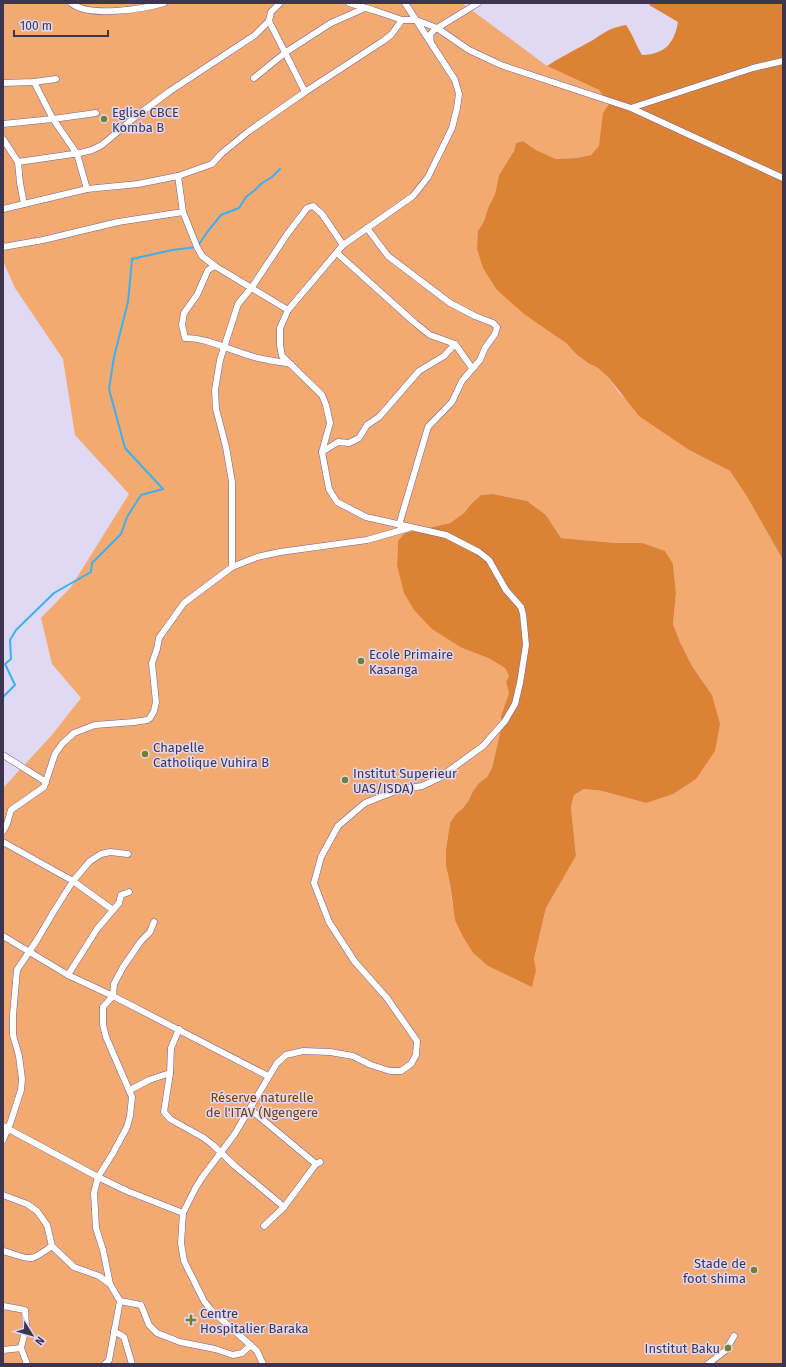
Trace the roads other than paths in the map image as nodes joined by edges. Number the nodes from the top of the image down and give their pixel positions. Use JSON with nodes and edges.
{"nodes":[{"id":1,"x":71,"y":3,"type":"edge"},
{"id":2,"x":164,"y":3,"type":"edge"},
{"id":3,"x":280,"y":3,"type":"edge"},
{"id":4,"x":349,"y":3,"type":"edge"},
{"id":5,"x":405,"y":3,"type":"edge"},
{"id":6,"x":478,"y":3,"type":"edge"},
{"id":7,"x":365,"y":8,"type":"junction"},
{"id":8,"x":402,"y":20,"type":"junction"},
{"id":9,"x":416,"y":20,"type":"junction"},
{"id":10,"x":269,"y":21,"type":"junction"},
{"id":11,"x":437,"y":28,"type":"junction"},
{"id":12,"x":432,"y":45,"type":"junction"},
{"id":13,"x":286,"y":52,"type":"junction"},
{"id":14,"x":783,"y":61,"type":"edge"},
{"id":15,"x":254,"y":78,"type":"dead end"},
{"id":16,"x":56,"y":79,"type":"dead end"},
{"id":17,"x":34,"y":82,"type":"junction"},
{"id":18,"x":3,"y":83,"type":"edge"},
{"id":19,"x":305,"y":92,"type":"junction"},
{"id":20,"x":632,"y":108,"type":"junction"},
{"id":21,"x":96,"y":113,"type":"dead end"},
{"id":22,"x":54,"y":119,"type":"junction"},
{"id":23,"x":3,"y":124,"type":"edge"},
{"id":24,"x":3,"y":139,"type":"edge"},
{"id":25,"x":77,"y":154,"type":"junction"},
{"id":26,"x":18,"y":162,"type":"junction"},
{"id":27,"x":178,"y":176,"type":"junction"},
{"id":28,"x":783,"y":178,"type":"edge"},
{"id":29,"x":87,"y":189,"type":"junction"},
{"id":30,"x":24,"y":204,"type":"junction"},
{"id":31,"x":3,"y":208,"type":"edge"},
{"id":32,"x":183,"y":212,"type":"junction"},
{"id":33,"x":367,"y":228,"type":"junction"},
{"id":34,"x":343,"y":246,"type":"junction"},
{"id":35,"x":3,"y":247,"type":"edge"},
{"id":36,"x":337,"y":253,"type":"junction"},
{"id":37,"x":216,"y":266,"type":"junction"},
{"id":38,"x":252,"y":287,"type":"junction"},
{"id":39,"x":288,"y":310,"type":"junction"},
{"id":40,"x":455,"y":344,"type":"junction"},
{"id":41,"x":224,"y":346,"type":"junction"},
{"id":42,"x":292,"y":364,"type":"junction"},
{"id":43,"x":472,"y":368,"type":"junction"},
{"id":44,"x":322,"y":452,"type":"junction"},
{"id":45,"x":399,"y":525,"type":"junction"},
{"id":46,"x":411,"y":528,"type":"junction"},
{"id":47,"x":232,"y":567,"type":"junction"},
{"id":48,"x":3,"y":756,"type":"edge"},
{"id":49,"x":46,"y":782,"type":"junction"},
{"id":50,"x":3,"y":831,"type":"edge"},
{"id":51,"x":3,"y":842,"type":"edge"},
{"id":52,"x":128,"y":854,"type":"dead end"},
{"id":53,"x":73,"y":881,"type":"junction"},
{"id":54,"x":129,"y":892,"type":"dead end"},
{"id":55,"x":113,"y":910,"type":"junction"},
{"id":56,"x":154,"y":922,"type":"dead end"},
{"id":57,"x":3,"y":936,"type":"edge"},
{"id":58,"x":29,"y":952,"type":"junction"},
{"id":59,"x":68,"y":975,"type":"junction"},
{"id":60,"x":113,"y":996,"type":"junction"},
{"id":61,"x":179,"y":1029,"type":"junction"},
{"id":62,"x":170,"y":1073,"type":"junction"},
{"id":63,"x":268,"y":1076,"type":"junction"},
{"id":64,"x":130,"y":1090,"type":"junction"},
{"id":65,"x":250,"y":1109,"type":"junction"},
{"id":66,"x":6,"y":1127,"type":"edge"},
{"id":67,"x":3,"y":1140,"type":"edge"},
{"id":68,"x":221,"y":1152,"type":"junction"},
{"id":69,"x":98,"y":1177,"type":"junction"},
{"id":70,"x":3,"y":1195,"type":"edge"},
{"id":71,"x":284,"y":1207,"type":"junction"},
{"id":72,"x":183,"y":1213,"type":"junction"},
{"id":73,"x":264,"y":1226,"type":"dead end"},
{"id":74,"x":52,"y":1246,"type":"junction"},
{"id":75,"x":3,"y":1251,"type":"edge"},
{"id":76,"x":110,"y":1284,"type":"junction"},
{"id":77,"x":120,"y":1301,"type":"junction"},
{"id":78,"x":3,"y":1306,"type":"edge"},
{"id":79,"x":114,"y":1331,"type":"junction"},
{"id":80,"x":734,"y":1336,"type":"dead end"},
{"id":81,"x":251,"y":1345,"type":"junction"},
{"id":82,"x":21,"y":1348,"type":"junction"},
{"id":83,"x":3,"y":1350,"type":"edge"},
{"id":84,"x":27,"y":1364,"type":"edge"},
{"id":85,"x":105,"y":1364,"type":"edge"},
{"id":86,"x":132,"y":1364,"type":"edge"},
{"id":87,"x":263,"y":1364,"type":"edge"},
{"id":88,"x":708,"y":1364,"type":"edge"}],
"edges":[{"from":1,"to":2,"type":"street"},
{"from":3,"to":10,"type":"street"},
{"from":4,"to":7,"type":"street"},
{"from":5,"to":9,"type":"street"},
{"from":6,"to":11,"type":"street"},
{"from":7,"to":8,"type":"street"},
{"from":7,"to":13,"type":"street"},
{"from":8,"to":9,"type":"street"},
{"from":8,"to":19,"type":"street"},
{"from":9,"to":11,"type":"street"},
{"from":9,"to":12,"type":"street"},
{"from":10,"to":13,"type":"street"},
{"from":10,"to":25,"type":"street"},
{"from":11,"to":12,"type":"street"},
{"from":11,"to":20,"type":"street"},
{"from":12,"to":33,"type":"street"},
{"from":13,"to":15,"type":"street"},
{"from":13,"to":19,"type":"street"},
{"from":14,"to":20,"type":"street"},
{"from":16,"to":17,"type":"street"},
{"from":17,"to":18,"type":"street"},
{"from":17,"to":22,"type":"street"},
{"from":19,"to":27,"type":"street"},
{"from":20,"to":28,"type":"street"},
{"from":21,"to":22,"type":"street"},
{"from":22,"to":23,"type":"street"},
{"from":22,"to":25,"type":"street"},
{"from":24,"to":26,"type":"street"},
{"from":25,"to":26,"type":"street"},
{"from":25,"to":29,"type":"street"},
{"from":26,"to":30,"type":"street"},
{"from":27,"to":29,"type":"street"},
{"from":27,"to":32,"type":"street"},
{"from":29,"to":30,"type":"street"},
{"from":30,"to":31,"type":"street"},
{"from":32,"to":35,"type":"street"},
{"from":32,"to":37,"type":"street"},
{"from":33,"to":34,"type":"street"},
{"from":33,"to":43,"type":"street"},
{"from":34,"to":36,"type":"street"},
{"from":34,"to":38,"type":"street"},
{"from":36,"to":39,"type":"street"},
{"from":36,"to":40,"type":"street"},
{"from":37,"to":38,"type":"street"},
{"from":37,"to":41,"type":"street"},
{"from":38,"to":39,"type":"street"},
{"from":38,"to":41,"type":"street"},
{"from":39,"to":42,"type":"street"},
{"from":40,"to":43,"type":"street"},
{"from":40,"to":44,"type":"street"},
{"from":41,"to":42,"type":"street"},
{"from":41,"to":47,"type":"street"},
{"from":42,"to":44,"type":"street"},
{"from":43,"to":45,"type":"street"},
{"from":44,"to":45,"type":"street"},
{"from":45,"to":46,"type":"street"},
{"from":46,"to":47,"type":"street"},
{"from":46,"to":63,"type":"street"},
{"from":47,"to":49,"type":"street"},
{"from":48,"to":49,"type":"street"},
{"from":49,"to":50,"type":"street"},
{"from":51,"to":53,"type":"street"},
{"from":52,"to":53,"type":"street"},
{"from":53,"to":55,"type":"street"},
{"from":53,"to":58,"type":"street"},
{"from":54,"to":55,"type":"street"},
{"from":55,"to":59,"type":"street"},
{"from":56,"to":60,"type":"street"},
{"from":57,"to":58,"type":"street"},
{"from":58,"to":59,"type":"street"},
{"from":58,"to":66,"type":"street"},
{"from":59,"to":60,"type":"street"},
{"from":60,"to":61,"type":"street"},
{"from":60,"to":64,"type":"street"},
{"from":61,"to":62,"type":"street"},
{"from":61,"to":63,"type":"street"},
{"from":62,"to":64,"type":"street"},
{"from":62,"to":68,"type":"street"},
{"from":63,"to":65,"type":"street"},
{"from":64,"to":69,"type":"street"},
{"from":65,"to":68,"type":"street"},
{"from":65,"to":71,"type":"street"},
{"from":66,"to":67,"type":"street"},
{"from":66,"to":69,"type":"street"},
{"from":68,"to":71,"type":"street"},
{"from":68,"to":72,"type":"street"},
{"from":69,"to":72,"type":"street"},
{"from":69,"to":76,"type":"street"},
{"from":70,"to":74,"type":"street"},
{"from":71,"to":73,"type":"street"},
{"from":72,"to":81,"type":"street"},
{"from":74,"to":75,"type":"street"},
{"from":74,"to":76,"type":"street"},
{"from":76,"to":77,"type":"street"},
{"from":77,"to":79,"type":"street"},
{"from":77,"to":81,"type":"street"},
{"from":78,"to":82,"type":"street"},
{"from":79,"to":85,"type":"street"},
{"from":79,"to":86,"type":"street"},
{"from":80,"to":88,"type":"street"},
{"from":81,"to":87,"type":"street"},
{"from":82,"to":83,"type":"street"},
{"from":82,"to":84,"type":"street"}]}
